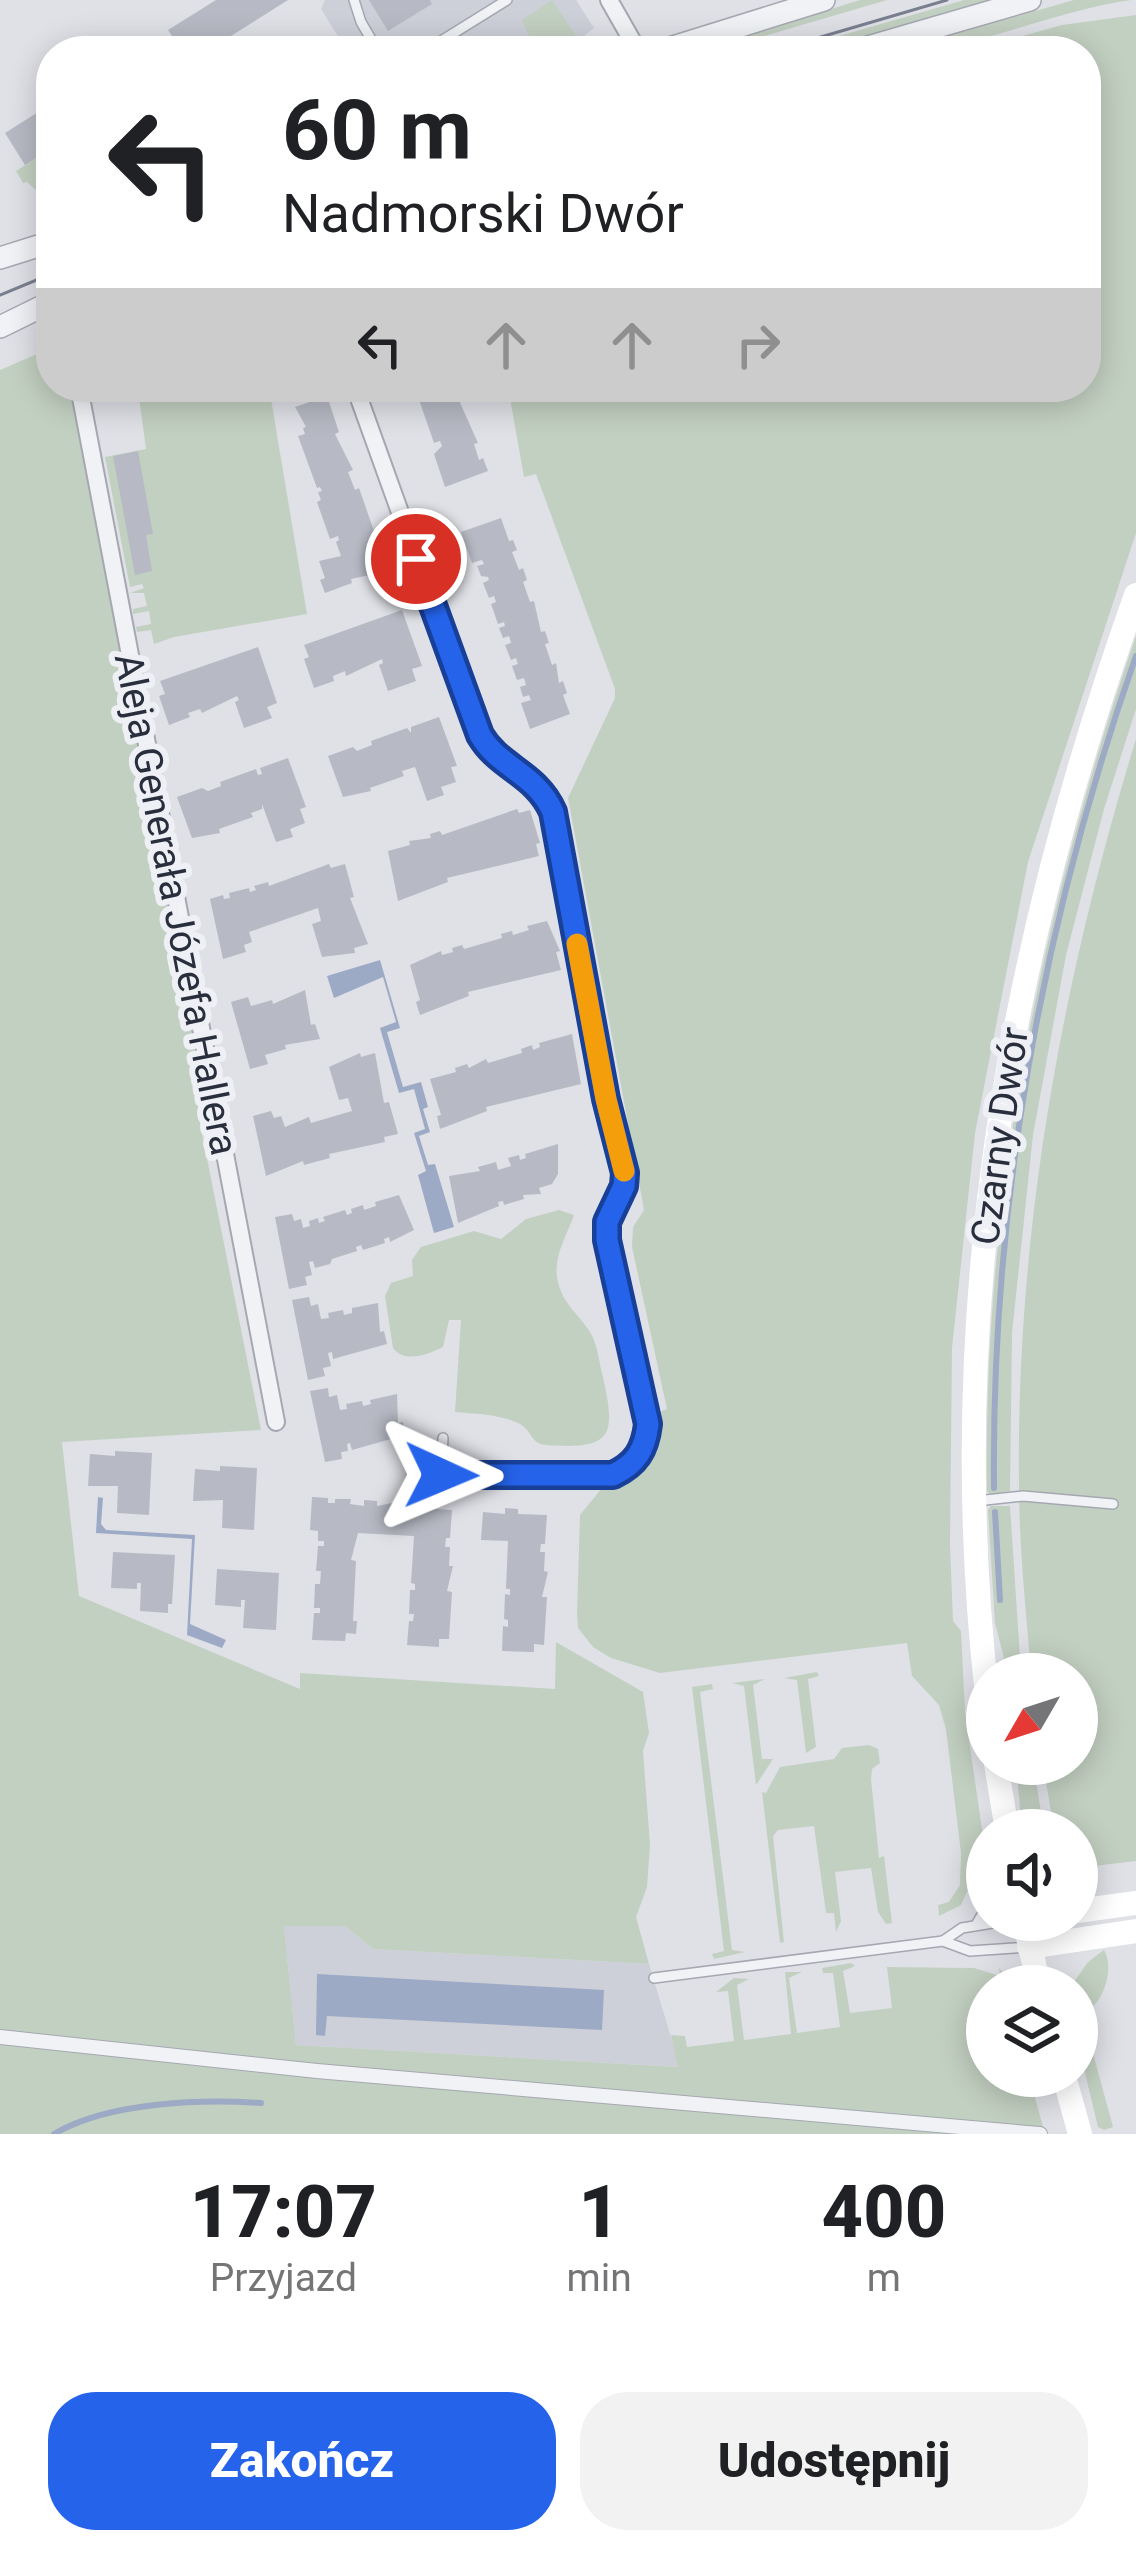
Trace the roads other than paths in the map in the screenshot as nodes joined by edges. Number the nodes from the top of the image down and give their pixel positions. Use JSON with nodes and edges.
{"nodes":[{"id":1,"x":354,"y":0,"type":"edge"},
{"id":2,"x":507,"y":0,"type":"edge"},
{"id":3,"x":609,"y":0,"type":"edge"},
{"id":4,"x":824,"y":0,"type":"edge"},
{"id":5,"x":1030,"y":0,"type":"edge"},
{"id":6,"x":369,"y":36,"type":"edge"},
{"id":7,"x":449,"y":36,"type":"edge"},
{"id":8,"x":629,"y":36,"type":"edge"},
{"id":9,"x":708,"y":36,"type":"edge"},
{"id":10,"x":906,"y":36,"type":"edge"},
{"id":11,"x":36,"y":247,"type":"edge"},
{"id":12,"x":0,"y":258,"type":"edge"},
{"id":13,"x":36,"y":309,"type":"edge"},
{"id":14,"x":0,"y":327,"type":"edge"},
{"id":15,"x":82,"y":402,"type":"edge"},
{"id":16,"x":360,"y":402,"type":"edge"},
{"id":17,"x":1136,"y":595,"type":"edge"},
{"id":18,"x":276,"y":1421,"type":"dead end"},
{"id":19,"x":443,"y":1438,"type":"dead end"},
{"id":20,"x":441,"y":1475,"type":"joint"},
{"id":21,"x":973,"y":1501,"type":"junction"},
{"id":22,"x":1114,"y":1504,"type":"dead end"},
{"id":23,"x":984,"y":1653,"type":"edge"},
{"id":24,"x":1136,"y":1903,"type":"edge"},
{"id":25,"x":1098,"y":1907,"type":"edge"},
{"id":26,"x":966,"y":1927,"type":"edge"},
{"id":27,"x":1136,"y":1931,"type":"edge"},
{"id":28,"x":943,"y":1941,"type":"junction"},
{"id":29,"x":1028,"y":1941,"type":"edge"},
{"id":30,"x":1029,"y":1947,"type":"junction"},
{"id":31,"x":1034,"y":1965,"type":"edge"},
{"id":32,"x":654,"y":1978,"type":"dead end"},
{"id":33,"x":0,"y":2037,"type":"edge"},
{"id":34,"x":1070,"y":2097,"type":"edge"},
{"id":35,"x":1040,"y":2134,"type":"edge"},
{"id":36,"x":1080,"y":2134,"type":"edge"}],
"edges":[{"from":1,"to":6,"type":"lane"},
{"from":2,"to":7,"type":"lane"},
{"from":3,"to":8,"type":"street"},
{"from":4,"to":9,"type":"street"},
{"from":5,"to":10,"type":"street"},
{"from":11,"to":12,"type":"street"},
{"from":13,"to":14,"type":"street"},
{"from":15,"to":18,"type":"street","name":"Aleja Generała Józefa Hallera"},
{"from":16,"to":20,"type":"street"},
{"from":17,"to":21,"type":"main road","name":"Czarny Dwór"},
{"from":19,"to":20,"type":"lane"},
{"from":21,"to":22,"type":"lane"},
{"from":21,"to":23,"type":"main road","name":"Czarny Dwór"},
{"from":24,"to":25,"type":"main road"},
{"from":26,"to":28,"type":"lane"},
{"from":27,"to":30,"type":"main road"},
{"from":28,"to":30,"type":"lane"},
{"from":28,"to":32,"type":"lane"},
{"from":29,"to":30,"type":"main road"},
{"from":30,"to":31,"type":"main road"},
{"from":33,"to":35,"type":"street"},
{"from":34,"to":36,"type":"main road"}]}
